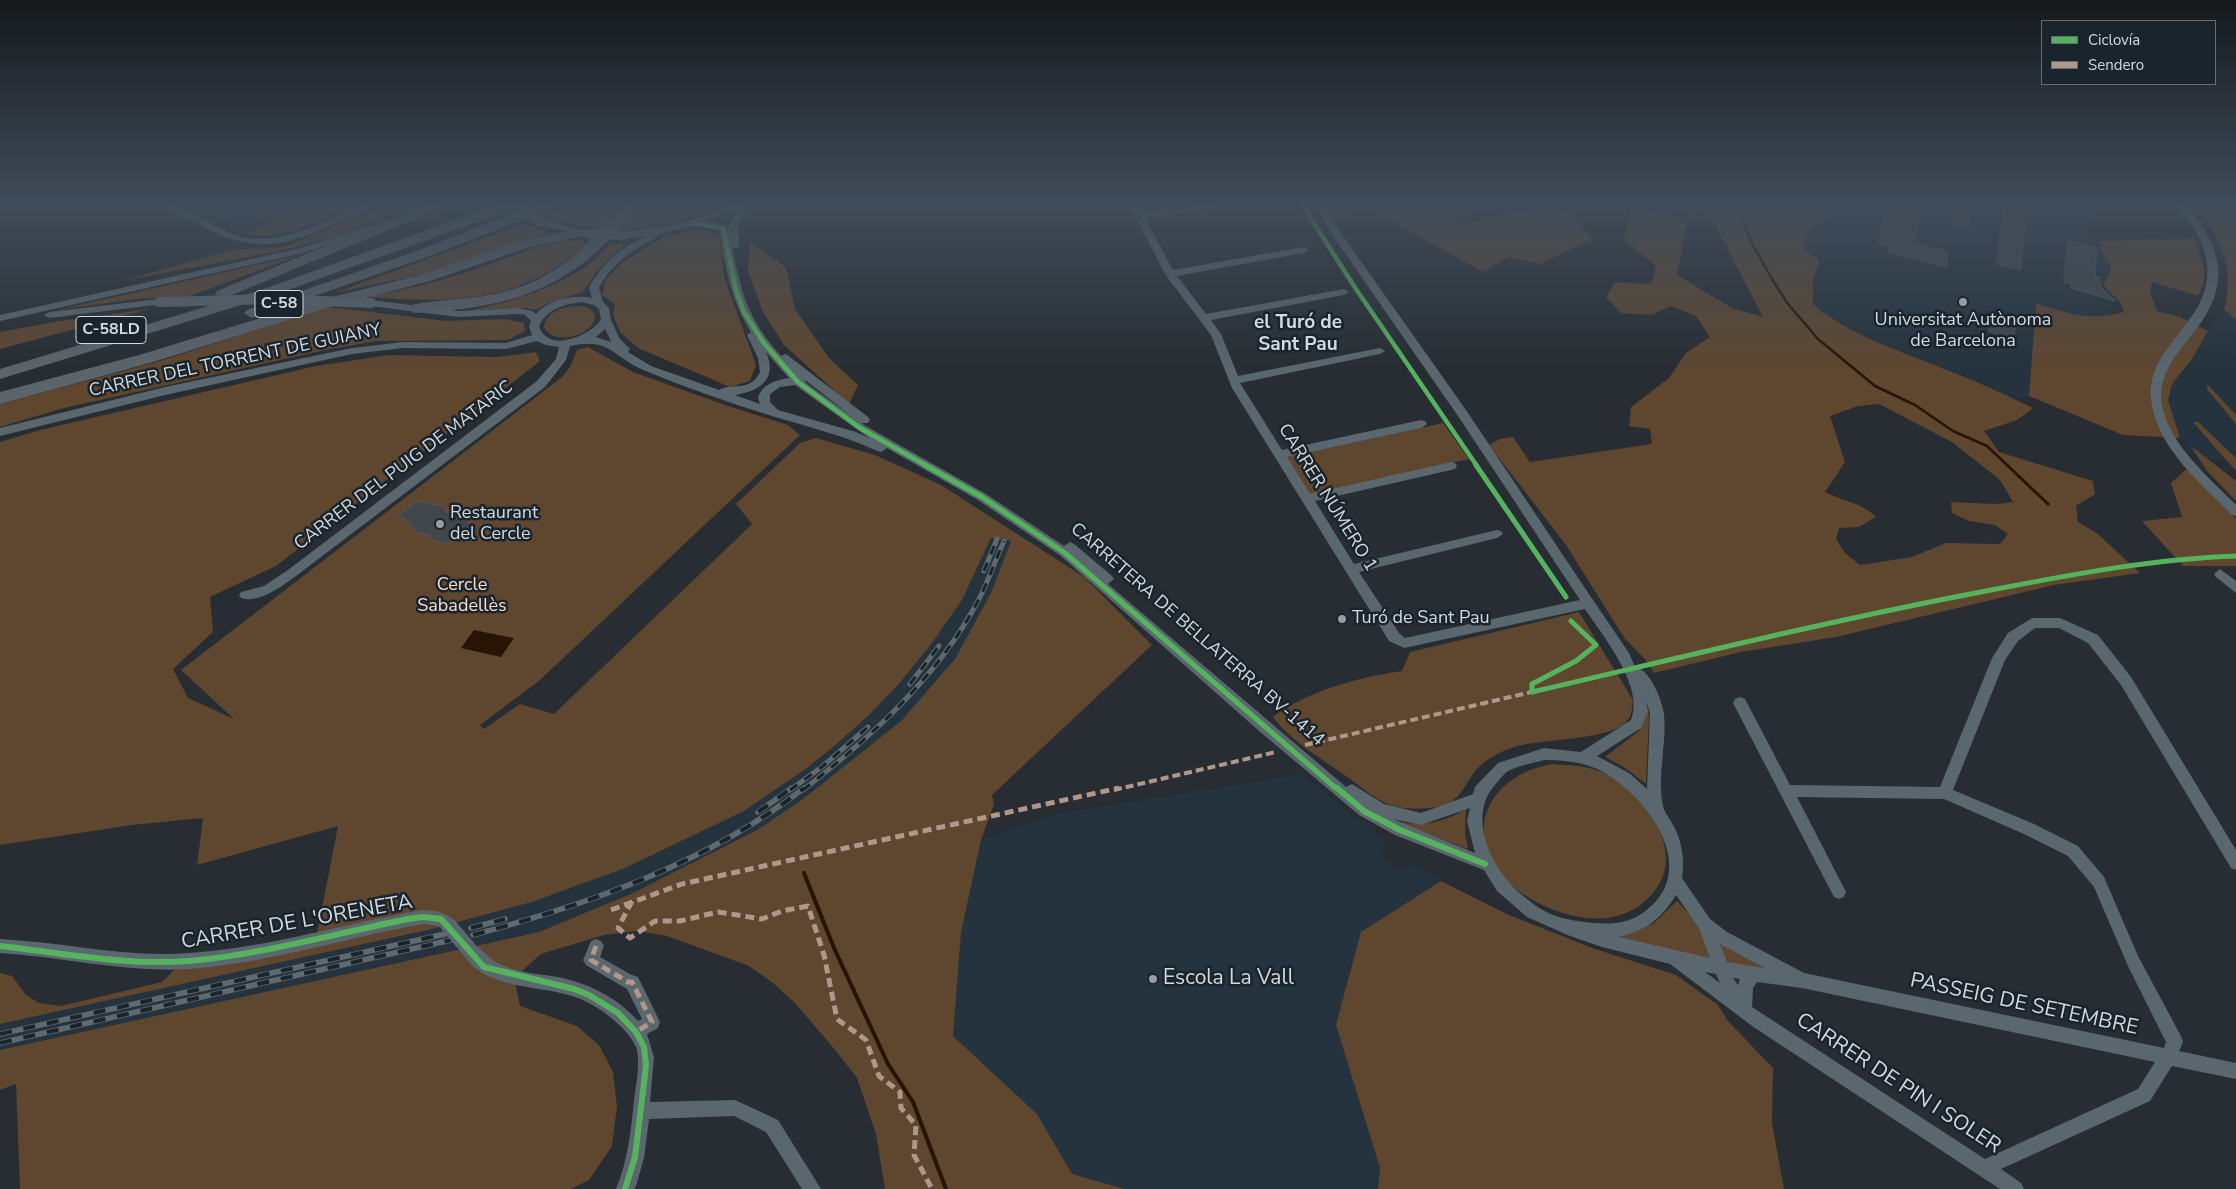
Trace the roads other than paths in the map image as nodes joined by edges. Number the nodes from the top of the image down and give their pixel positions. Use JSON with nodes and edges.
{"nodes":[{"id":1,"x":265,"y":258,"type":"edge"},
{"id":2,"x":308,"y":258,"type":"edge"},
{"id":3,"x":327,"y":258,"type":"edge"},
{"id":4,"x":361,"y":258,"type":"edge"},
{"id":5,"x":409,"y":258,"type":"edge"},
{"id":6,"x":485,"y":258,"type":"edge"},
{"id":7,"x":581,"y":258,"type":"edge"},
{"id":8,"x":617,"y":258,"type":"edge"},
{"id":9,"x":732,"y":258,"type":"edge"},
{"id":10,"x":735,"y":258,"type":"edge"},
{"id":11,"x":1161,"y":258,"type":"edge"},
{"id":12,"x":1257,"y":258,"type":"edge"},
{"id":13,"x":1354,"y":258,"type":"edge"},
{"id":14,"x":2212,"y":258,"type":"edge"},
{"id":15,"x":1170,"y":274,"type":"junction"},
{"id":16,"x":1344,"y":292,"type":"dead end"},
{"id":17,"x":222,"y":294,"type":"junction"},
{"id":18,"x":598,"y":303,"type":"junction"},
{"id":19,"x":414,"y":308,"type":"junction"},
{"id":20,"x":744,"y":312,"type":"junction"},
{"id":21,"x":0,"y":318,"type":"edge"},
{"id":22,"x":1203,"y":318,"type":"junction"},
{"id":23,"x":536,"y":320,"type":"junction"},
{"id":24,"x":606,"y":320,"type":"junction"},
{"id":25,"x":0,"y":324,"type":"edge"},
{"id":26,"x":538,"y":337,"type":"junction"},
{"id":27,"x":583,"y":339,"type":"junction"},
{"id":28,"x":565,"y":344,"type":"junction"},
{"id":29,"x":1380,"y":351,"type":"dead end"},
{"id":30,"x":0,"y":362,"type":"edge"},
{"id":31,"x":0,"y":374,"type":"edge"},
{"id":32,"x":1233,"y":380,"type":"junction"},
{"id":33,"x":798,"y":382,"type":"junction"},
{"id":34,"x":0,"y":390,"type":"edge"},
{"id":35,"x":730,"y":393,"type":"junction"},
{"id":36,"x":0,"y":398,"type":"edge"},
{"id":37,"x":775,"y":413,"type":"junction"},
{"id":38,"x":1421,"y":424,"type":"dead end"},
{"id":39,"x":0,"y":432,"type":"edge"},
{"id":40,"x":898,"y":444,"type":"junction"},
{"id":41,"x":1279,"y":455,"type":"junction"},
{"id":42,"x":1451,"y":466,"type":"dead end"},
{"id":43,"x":940,"y":474,"type":"junction"},
{"id":44,"x":1307,"y":499,"type":"junction"},
{"id":45,"x":2236,"y":512,"type":"edge"},
{"id":46,"x":1497,"y":534,"type":"dead end"},
{"id":47,"x":1351,"y":569,"type":"junction"},
{"id":48,"x":2220,"y":574,"type":"dead end"},
{"id":49,"x":2236,"y":588,"type":"edge"},
{"id":50,"x":245,"y":595,"type":"dead end"},
{"id":51,"x":1590,"y":603,"type":"junction"},
{"id":52,"x":1624,"y":657,"type":"junction"},
{"id":53,"x":1740,"y":703,"type":"dead end"},
{"id":54,"x":1265,"y":724,"type":"junction"},
{"id":55,"x":1583,"y":758,"type":"junction"},
{"id":56,"x":1314,"y":766,"type":"junction"},
{"id":57,"x":1786,"y":791,"type":"junction"},
{"id":58,"x":1945,"y":793,"type":"junction"},
{"id":59,"x":1479,"y":798,"type":"junction"},
{"id":60,"x":1656,"y":808,"type":"junction"},
{"id":61,"x":2236,"y":863,"type":"edge"},
{"id":62,"x":1486,"y":864,"type":"junction"},
{"id":63,"x":1674,"y":880,"type":"junction"},
{"id":64,"x":1839,"y":892,"type":"dead end"},
{"id":65,"x":1705,"y":924,"type":"junction"},
{"id":66,"x":1578,"y":930,"type":"junction"},
{"id":67,"x":0,"y":946,"type":"edge"},
{"id":68,"x":596,"y":946,"type":"dead end"},
{"id":69,"x":1674,"y":958,"type":"junction"},
{"id":70,"x":1720,"y":968,"type":"junction"},
{"id":71,"x":1754,"y":975,"type":"junction"},
{"id":72,"x":1802,"y":980,"type":"junction"},
{"id":73,"x":1750,"y":1011,"type":"junction"},
{"id":74,"x":636,"y":1032,"type":"junction"},
{"id":75,"x":2168,"y":1057,"type":"junction"},
{"id":76,"x":2236,"y":1071,"type":"edge"},
{"id":77,"x":641,"y":1111,"type":"junction"},
{"id":78,"x":1984,"y":1168,"type":"junction"},
{"id":79,"x":625,"y":1189,"type":"edge"},
{"id":80,"x":812,"y":1189,"type":"edge"},
{"id":81,"x":2015,"y":1189,"type":"edge"}],
"edges":[{"from":1,"to":21,"type":"street"},
{"from":2,"to":17,"type":"highway"},
{"from":3,"to":17,"type":"highway","number":"C-58LD"},
{"from":4,"to":31,"type":"highway","number":"C-58"},
{"from":5,"to":34,"type":"highway","number":"C-58"},
{"from":6,"to":36,"type":"highway"},
{"from":7,"to":19,"type":"highway"},
{"from":8,"to":18,"type":"street"},
{"from":9,"to":20,"type":"street","name":"CARRETERA DE BELLATERRA BV-1414"},
{"from":10,"to":40,"type":"street","name":"CARRETERA DE BELLATERRA BV-1414"},
{"from":11,"to":15,"type":"street","name":"CARRER NÚMERO 1"},
{"from":12,"to":15,"type":"street"},
{"from":13,"to":51,"type":"street"},
{"from":14,"to":45,"type":"street"},
{"from":15,"to":22,"type":"street","name":"CARRER NÚMERO 1"},
{"from":16,"to":22,"type":"street"},
{"from":17,"to":30,"type":"highway","number":"C-58LD"},
{"from":18,"to":23,"type":"street"},
{"from":18,"to":24,"type":"street"},
{"from":19,"to":23,"type":"street"},
{"from":19,"to":25,"type":"street","bridge":true},
{"from":20,"to":33,"type":"street","name":"CARRETERA DE BELLATERRA BV-1414"},
{"from":20,"to":35,"type":"street","name":"CARRETERA DE BELLATERRA BV-1414"},
{"from":22,"to":32,"type":"street","name":"CARRER NÚMERO 1"},
{"from":23,"to":26,"type":"street"},
{"from":24,"to":27,"type":"street"},
{"from":24,"to":35,"type":"street"},
{"from":26,"to":28,"type":"street"},
{"from":26,"to":39,"type":"street","name":"CARRER DEL TORRENT DE GUIANY"},
{"from":27,"to":28,"type":"street"},
{"from":27,"to":35,"type":"street"},
{"from":28,"to":50,"type":"street","name":"CARRER DEL PUIG DE MATARIC"},
{"from":29,"to":32,"type":"street"},
{"from":32,"to":41,"type":"street","name":"CARRER NÚMERO 1"},
{"from":33,"to":37,"type":"street","name":"CARRETERA DE BELLATERRA BV-1414"},
{"from":33,"to":40,"type":"street","name":"CARRETERA DE BELLATERRA BV-1414"},
{"from":33,"to":43,"type":"street","name":"CARRETERA DE BELLATERRA BV-1414"},
{"from":35,"to":37,"type":"street"},
{"from":37,"to":43,"type":"street"},
{"from":38,"to":41,"type":"street"},
{"from":40,"to":54,"type":"street","name":"CARRETERA DE BELLATERRA BV-1414"},
{"from":41,"to":44,"type":"street","name":"CARRER NÚMERO 1"},
{"from":42,"to":44,"type":"street"},
{"from":43,"to":54,"type":"street"},
{"from":44,"to":47,"type":"street","name":"CARRER NÚMERO 1"},
{"from":46,"to":47,"type":"street"},
{"from":47,"to":51,"type":"street","name":"CARRER NÚMERO 1"},
{"from":48,"to":49,"type":"street"},
{"from":51,"to":52,"type":"street"},
{"from":52,"to":55,"type":"street"},
{"from":52,"to":60,"type":"street"},
{"from":53,"to":57,"type":"street"},
{"from":54,"to":56,"type":"street","name":"CARRETERA DE BELLATERRA BV-1414"},
{"from":55,"to":59,"type":"street"},
{"from":55,"to":60,"type":"street"},
{"from":56,"to":59,"type":"street","name":"CARRETERA DE BELLATERRA BV-1414"},
{"from":56,"to":62,"type":"street","name":"CARRETERA DE BELLATERRA BV-1414"},
{"from":57,"to":58,"type":"street"},
{"from":57,"to":64,"type":"street"},
{"from":58,"to":61,"type":"street"},
{"from":58,"to":75,"type":"street"},
{"from":59,"to":62,"type":"street"},
{"from":60,"to":63,"type":"street"},
{"from":62,"to":66,"type":"street"},
{"from":63,"to":65,"type":"street","name":"PASSEIG DE SETEMBRE"},
{"from":63,"to":66,"type":"street"},
{"from":65,"to":70,"type":"street","name":"CARRER DE PIN I SOLER"},
{"from":65,"to":72,"type":"street","name":"PASSEIG DE SETEMBRE"},
{"from":66,"to":69,"type":"street","name":"PASSEIG DE SETEMBRE"},
{"from":67,"to":74,"type":"street","name":"CARRER DE L'ORENETA","bridge":true},
{"from":68,"to":74,"type":"street"},
{"from":69,"to":70,"type":"street","name":"PASSEIG DE SETEMBRE"},
{"from":69,"to":73,"type":"street","name":"CARRER DE PIN I SOLER"},
{"from":70,"to":71,"type":"street","name":"PASSEIG DE SETEMBRE"},
{"from":70,"to":73,"type":"street","name":"CARRER DE PIN I SOLER"},
{"from":71,"to":72,"type":"street","name":"PASSEIG DE SETEMBRE"},
{"from":71,"to":73,"type":"street"},
{"from":72,"to":75,"type":"street","name":"PASSEIG DE SETEMBRE"},
{"from":73,"to":78,"type":"street","name":"CARRER DE PIN I SOLER"},
{"from":74,"to":77,"type":"street"},
{"from":75,"to":76,"type":"street","name":"PASSEIG DE SETEMBRE"},
{"from":75,"to":78,"type":"street"},
{"from":77,"to":79,"type":"street"},
{"from":77,"to":80,"type":"street"},
{"from":78,"to":81,"type":"street","name":"CARRER DE PIN I SOLER"}]}
